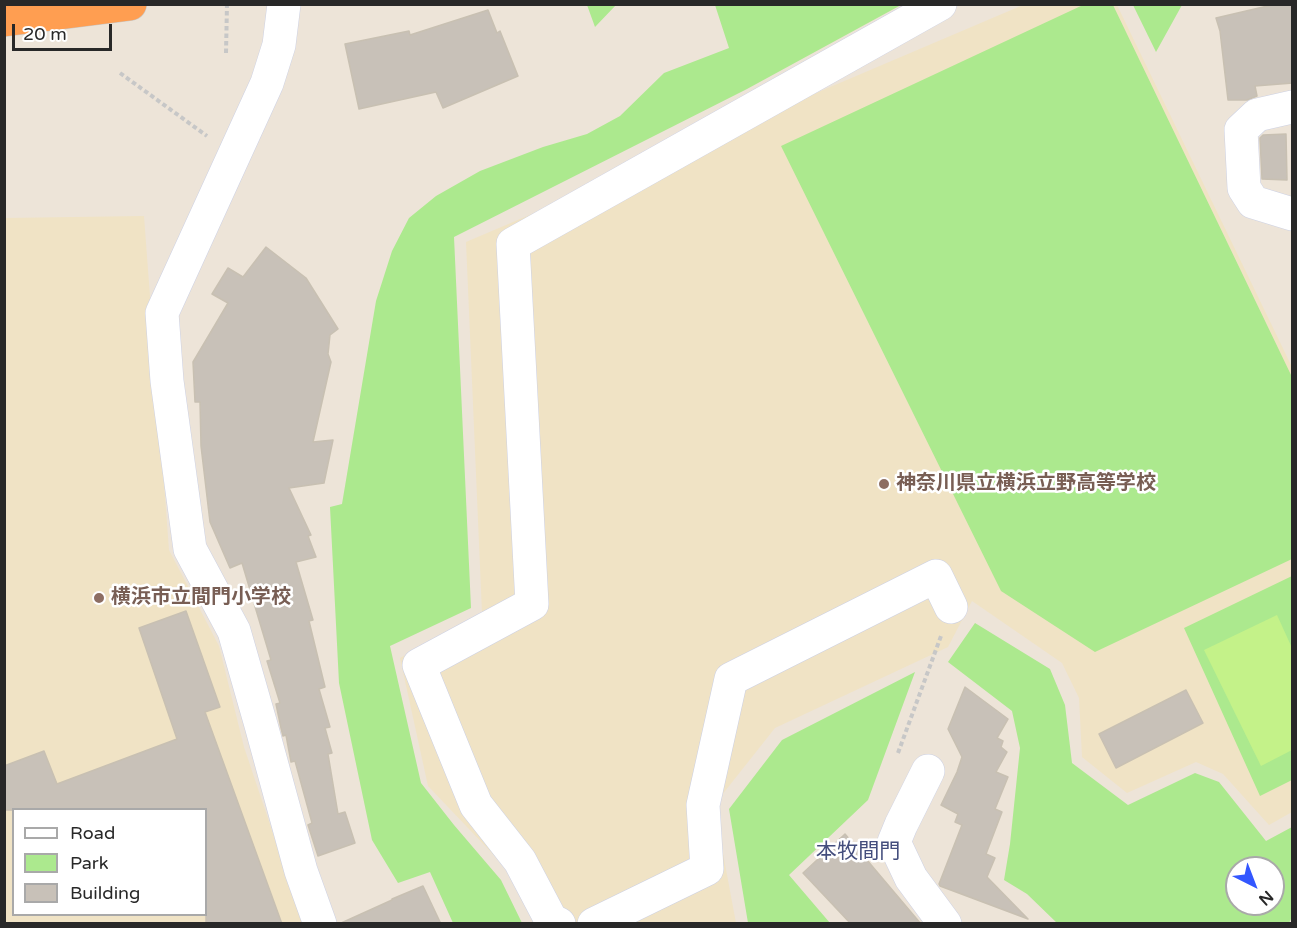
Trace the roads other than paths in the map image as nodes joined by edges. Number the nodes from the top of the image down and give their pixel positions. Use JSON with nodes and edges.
{"nodes":[{"id":1,"x":130,"y":4,"type":"edge"},
{"id":2,"x":284,"y":4,"type":"edge"},
{"id":3,"x":940,"y":4,"type":"edge"},
{"id":4,"x":4,"y":20,"type":"edge"},
{"id":5,"x":1293,"y":107,"type":"edge"},
{"id":6,"x":1293,"y":214,"type":"edge"},
{"id":7,"x":951,"y":607,"type":"road end"},
{"id":8,"x":928,"y":771,"type":"dead end"},
{"id":9,"x":320,"y":924,"type":"edge"},
{"id":10,"x":559,"y":924,"type":"edge"},
{"id":11,"x":594,"y":924,"type":"edge"},
{"id":12,"x":945,"y":924,"type":"edge"}],
"edges":[{"from":1,"to":4,"type":"highway"},
{"from":2,"to":9,"type":"street"},
{"from":3,"to":10,"type":"street"},
{"from":5,"to":6,"type":"street"},
{"from":7,"to":11,"type":"street"},
{"from":8,"to":12,"type":"street"}]}
